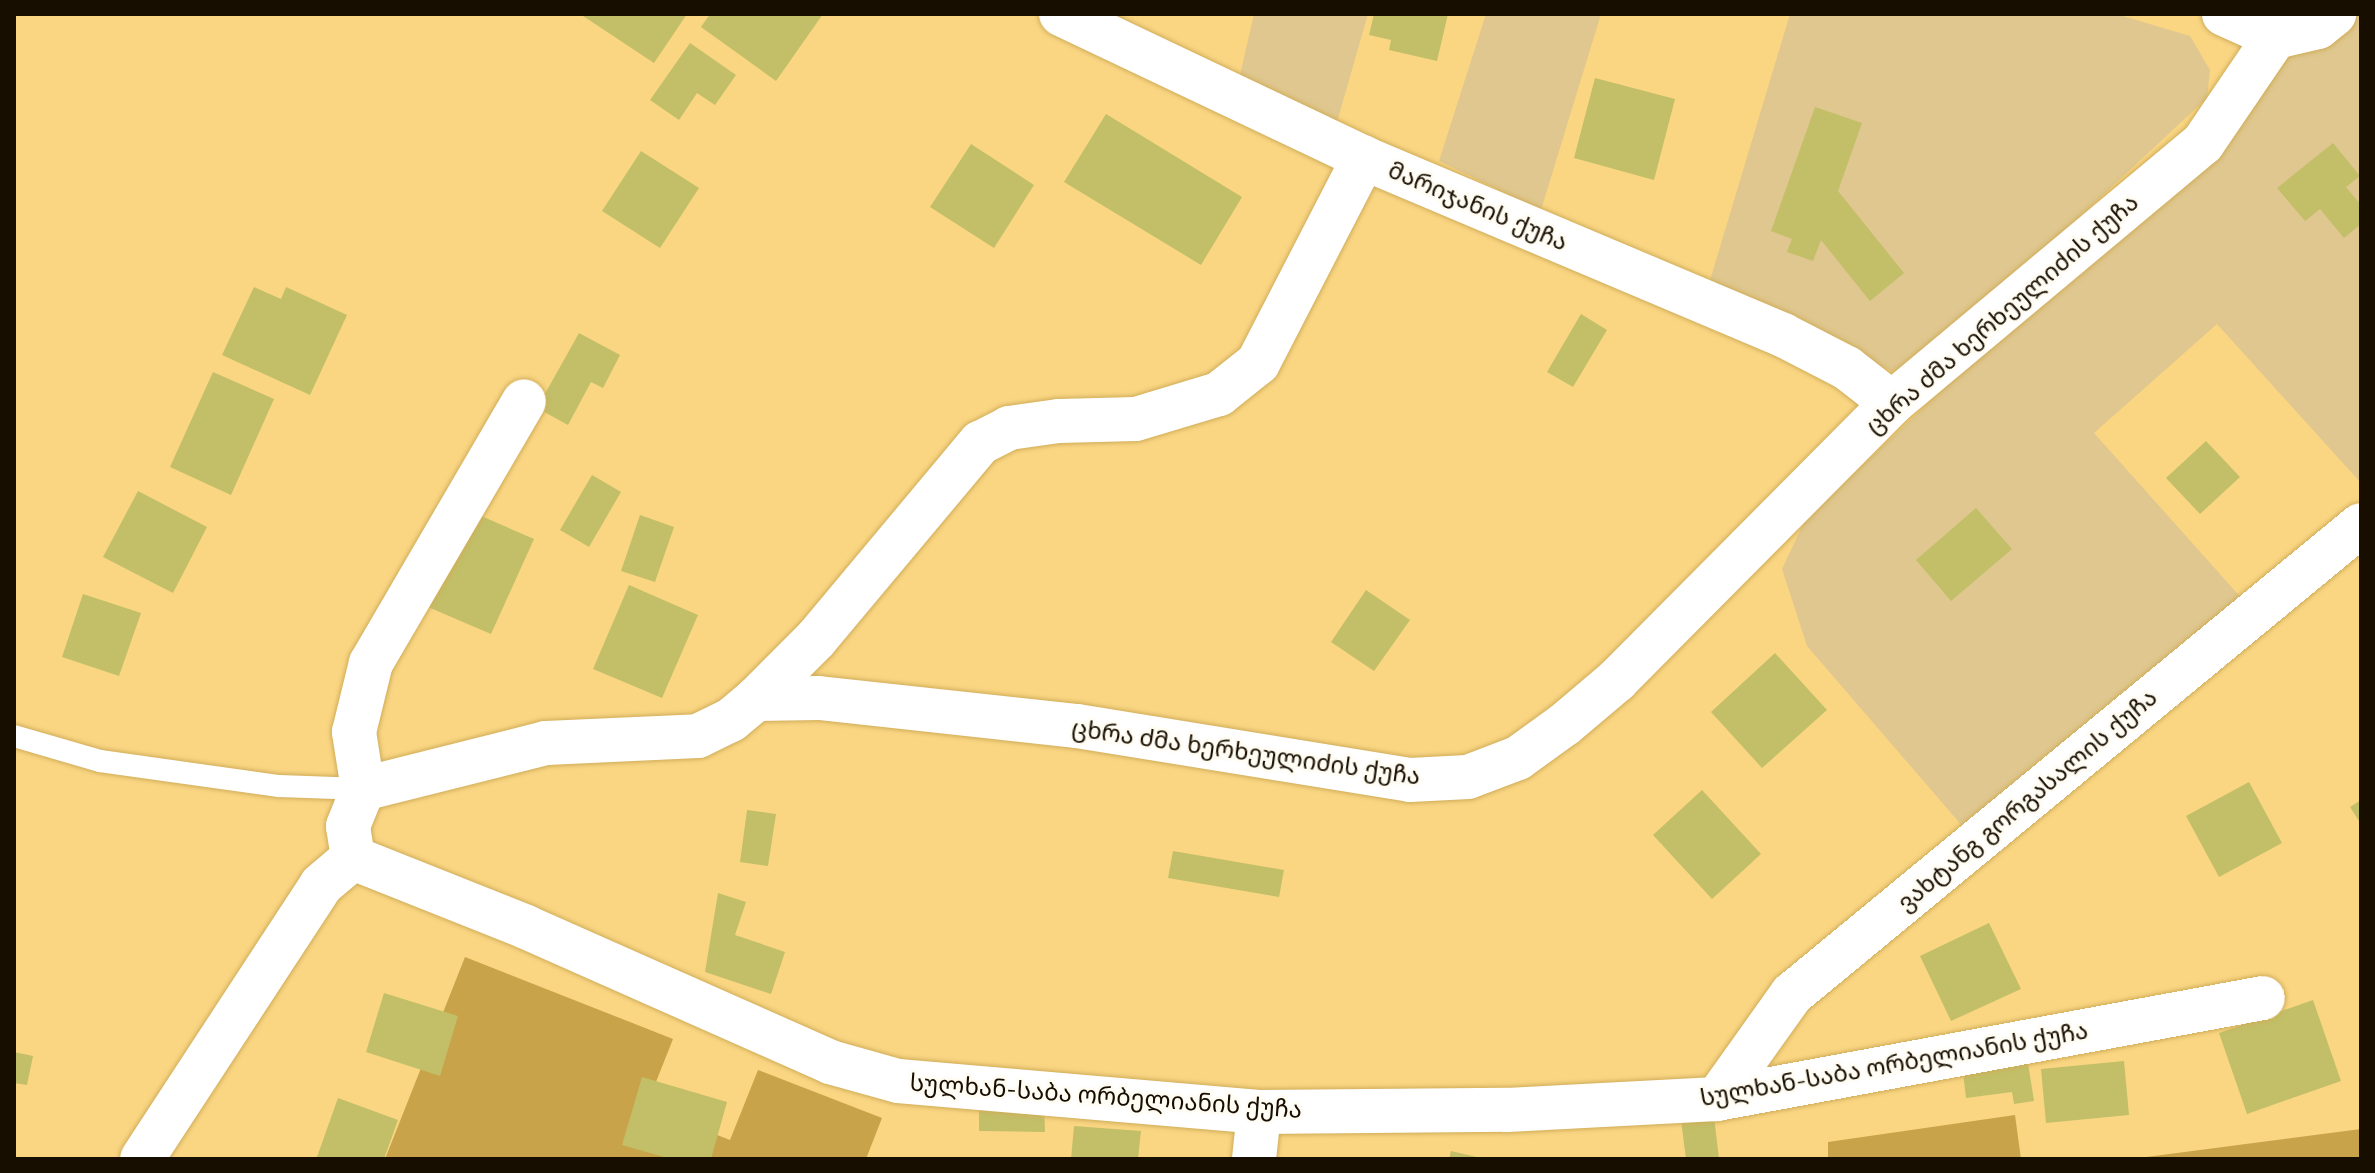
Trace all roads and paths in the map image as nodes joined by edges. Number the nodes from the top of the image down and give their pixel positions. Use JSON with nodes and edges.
{"nodes":[{"id":1,"x":1061,"y":14,"type":"edge"},
{"id":2,"x":2224,"y":14,"type":"edge"},
{"id":3,"x":2334,"y":14,"type":"edge"},
{"id":4,"x":2275,"y":37,"type":"junction"},
{"id":5,"x":1364,"y":158,"type":"junction"},
{"id":6,"x":524,"y":401,"type":"dead end"},
{"id":7,"x":1892,"y":403,"type":"junction"},
{"id":8,"x":2354,"y":546,"type":"edge"},
{"id":9,"x":756,"y":699,"type":"junction"},
{"id":10,"x":14,"y":736,"type":"edge"},
{"id":11,"x":363,"y":789,"type":"junction"},
{"id":12,"x":353,"y":858,"type":"junction"},
{"id":13,"x":2263,"y":998,"type":"dead end"},
{"id":14,"x":1717,"y":1099,"type":"junction"},
{"id":15,"x":1259,"y":1112,"type":"junction"},
{"id":16,"x":142,"y":1159,"type":"edge"},
{"id":17,"x":1254,"y":1159,"type":"edge"}],
"edges":[{"from":1,"to":5,"type":"street","name":"მარიჯანის ქუჩა"},
{"from":2,"to":4,"type":"street"},
{"from":3,"to":4,"type":"street"},
{"from":4,"to":7,"type":"street","name":"ცხრა ძმა ხერხეულიძის ქუჩა"},
{"from":5,"to":7,"type":"street","name":"მარიჯანის ქუჩა"},
{"from":5,"to":9,"type":"street"},
{"from":6,"to":11,"type":"street"},
{"from":7,"to":9,"type":"street","name":"ცხრა ძმა ხერხეულიძის ქუჩა"},
{"from":8,"to":14,"type":"street","name":"ვახტანგ გორგასალის ქუჩა"},
{"from":9,"to":11,"type":"street"},
{"from":10,"to":11,"type":"lane"},
{"from":11,"to":12,"type":"street"},
{"from":12,"to":15,"type":"street","name":"სულხან-საბა ორბელიანის ქუჩა"},
{"from":12,"to":16,"type":"street"},
{"from":13,"to":14,"type":"street","name":"სულხან-საბა ორბელიანის ქუჩა"},
{"from":14,"to":15,"type":"street","name":"სულხან-საბა ორბელიანის ქუჩა"},
{"from":15,"to":17,"type":"street"}]}
